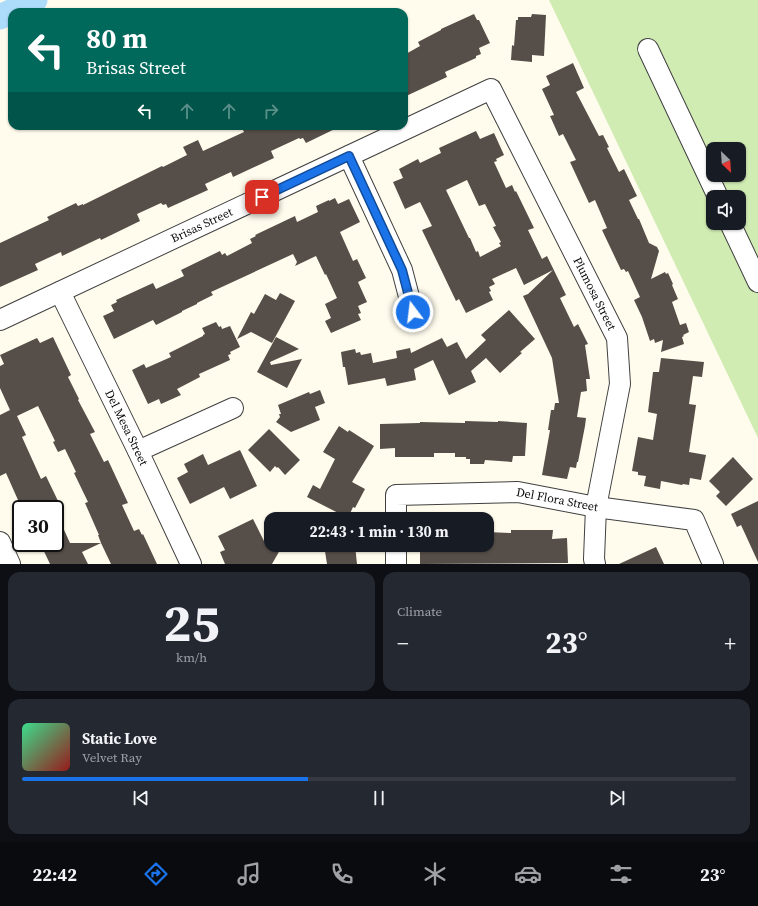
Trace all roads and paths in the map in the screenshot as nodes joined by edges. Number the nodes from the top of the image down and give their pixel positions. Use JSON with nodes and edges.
{"nodes":[{"id":1,"x":648,"y":49,"type":"dead end"},
{"id":2,"x":491,"y":89,"type":"joint"},
{"id":3,"x":408,"y":128,"type":"edge"},
{"id":4,"x":404,"y":130,"type":"edge"},
{"id":5,"x":349,"y":156,"type":"junction"},
{"id":6,"x":715,"y":190,"type":"edge"},
{"id":7,"x":733,"y":230,"type":"edge"},
{"id":8,"x":758,"y":282,"type":"edge"},
{"id":9,"x":60,"y":292,"type":"junction"},
{"id":10,"x":413,"y":312,"type":"dead end"},
{"id":11,"x":0,"y":320,"type":"edge"},
{"id":12,"x":233,"y":408,"type":"dead end"},
{"id":13,"x":138,"y":452,"type":"junction"},
{"id":14,"x":596,"y":507,"type":"junction"},
{"id":15,"x":396,"y":512,"type":"edge"},
{"id":16,"x":0,"y":542,"type":"edge"},
{"id":17,"x":396,"y":552,"type":"edge"},
{"id":18,"x":10,"y":564,"type":"edge"},
{"id":19,"x":191,"y":564,"type":"edge"},
{"id":20,"x":396,"y":564,"type":"edge"},
{"id":21,"x":595,"y":564,"type":"edge"},
{"id":22,"x":713,"y":564,"type":"edge"}],
"edges":[{"from":1,"to":6,"type":"street"},
{"from":2,"to":3,"type":"street","name":"Brisas Street"},
{"from":2,"to":14,"type":"street","name":"Plumosa Street"},
{"from":4,"to":5,"type":"street","name":"Brisas Street"},
{"from":5,"to":9,"type":"street","name":"Brisas Street"},
{"from":5,"to":10,"type":"street"},
{"from":7,"to":8,"type":"street"},
{"from":9,"to":11,"type":"street","name":"Brisas Street"},
{"from":9,"to":13,"type":"street","name":"Del Mesa Street"},
{"from":12,"to":13,"type":"street"},
{"from":13,"to":19,"type":"street","name":"Del Mesa Street"},
{"from":14,"to":15,"type":"street","name":"Del Flora Street"},
{"from":14,"to":21,"type":"street","name":"Plumosa Street"},
{"from":14,"to":22,"type":"street","name":"Del Flora Street"},
{"from":16,"to":18,"type":"street"},
{"from":17,"to":20,"type":"street"}]}
